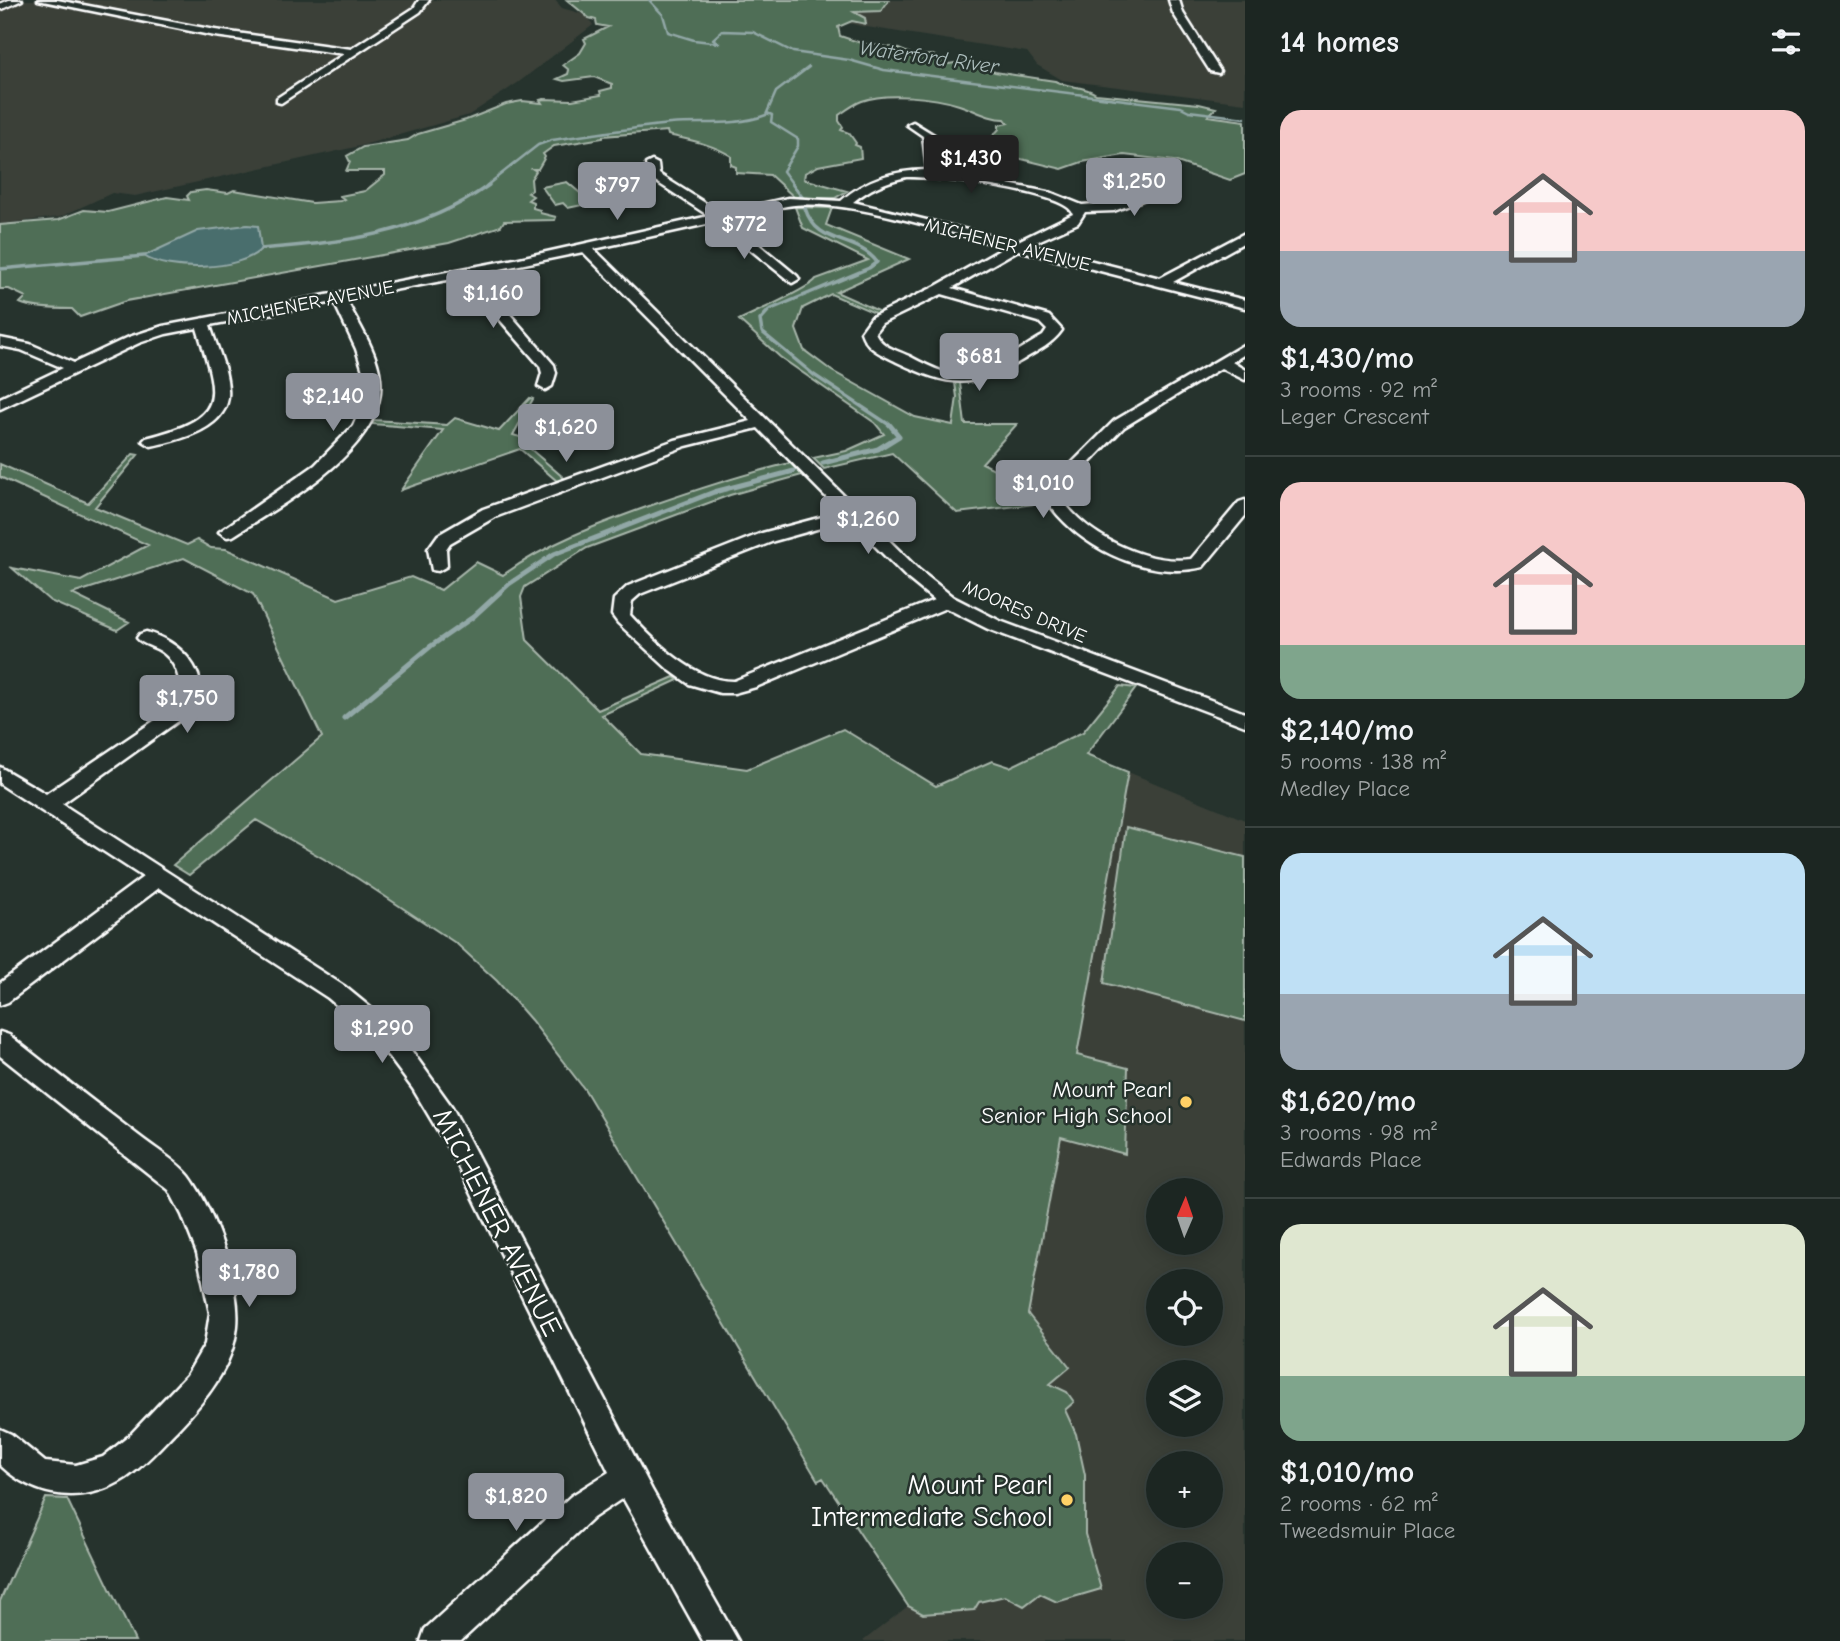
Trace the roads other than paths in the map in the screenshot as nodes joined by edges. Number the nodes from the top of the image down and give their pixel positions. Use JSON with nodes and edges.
{"nodes":[{"id":1,"x":17,"y":0,"type":"edge"},
{"id":2,"x":43,"y":0,"type":"edge"},
{"id":3,"x":424,"y":0,"type":"edge"},
{"id":4,"x":1174,"y":0,"type":"edge"},
{"id":5,"x":0,"y":7,"type":"edge"},
{"id":6,"x":351,"y":52,"type":"junction"},
{"id":7,"x":1215,"y":71,"type":"dead end"},
{"id":8,"x":281,"y":100,"type":"dead end"},
{"id":9,"x":913,"y":125,"type":"dead end"},
{"id":10,"x":652,"y":164,"type":"dead end"},
{"id":11,"x":933,"y":172,"type":"junction"},
{"id":12,"x":1144,"y":185,"type":"dead end"},
{"id":13,"x":844,"y":204,"type":"junction"},
{"id":14,"x":1079,"y":209,"type":"junction"},
{"id":15,"x":717,"y":216,"type":"junction"},
{"id":16,"x":1245,"y":237,"type":"edge"},
{"id":17,"x":1018,"y":246,"type":"junction"},
{"id":18,"x":586,"y":247,"type":"junction"},
{"id":19,"x":466,"y":272,"type":"junction"},
{"id":20,"x":792,"y":279,"type":"dead end"},
{"id":21,"x":1161,"y":283,"type":"junction"},
{"id":22,"x":941,"y":289,"type":"junction"},
{"id":23,"x":338,"y":296,"type":"junction"},
{"id":24,"x":1245,"y":304,"type":"edge"},
{"id":25,"x":202,"y":322,"type":"junction"},
{"id":26,"x":0,"y":342,"type":"edge"},
{"id":27,"x":1245,"y":348,"type":"edge"},
{"id":28,"x":1221,"y":362,"type":"junction"},
{"id":29,"x":74,"y":369,"type":"junction"},
{"id":30,"x":1245,"y":376,"type":"edge"},
{"id":31,"x":545,"y":386,"type":"dead end"},
{"id":32,"x":0,"y":404,"type":"edge"},
{"id":33,"x":762,"y":423,"type":"junction"},
{"id":34,"x":151,"y":441,"type":"dead end"},
{"id":35,"x":1245,"y":505,"type":"edge"},
{"id":36,"x":853,"y":514,"type":"junction"},
{"id":37,"x":227,"y":532,"type":"dead end"},
{"id":38,"x":438,"y":566,"type":"dead end"},
{"id":39,"x":947,"y":601,"type":"junction"},
{"id":40,"x":146,"y":638,"type":"dead end"},
{"id":41,"x":1245,"y":720,"type":"edge"},
{"id":42,"x":0,"y":774,"type":"edge"},
{"id":43,"x":47,"y":804,"type":"junction"},
{"id":44,"x":160,"y":876,"type":"junction"},
{"id":45,"x":0,"y":996,"type":"edge"},
{"id":46,"x":0,"y":1042,"type":"edge"},
{"id":47,"x":0,"y":1444,"type":"edge"},
{"id":48,"x":630,"y":1477,"type":"junction"},
{"id":49,"x":438,"y":1641,"type":"edge"},
{"id":50,"x":722,"y":1641,"type":"edge"}],
"edges":[{"from":1,"to":5,"type":"street"},
{"from":2,"to":6,"type":"street"},
{"from":3,"to":6,"type":"street"},
{"from":4,"to":7,"type":"street"},
{"from":6,"to":8,"type":"street"},
{"from":9,"to":11,"type":"street"},
{"from":10,"to":15,"type":"street"},
{"from":11,"to":13,"type":"street"},
{"from":11,"to":14,"type":"street"},
{"from":12,"to":14,"type":"street"},
{"from":13,"to":15,"type":"street","name":"MICHENER AVENUE"},
{"from":13,"to":17,"type":"street","name":"MICHENER AVENUE"},
{"from":14,"to":17,"type":"street"},
{"from":15,"to":18,"type":"street","name":"MICHENER AVENUE"},
{"from":15,"to":20,"type":"street"},
{"from":16,"to":21,"type":"street"},
{"from":17,"to":21,"type":"street","name":"MICHENER AVENUE"},
{"from":17,"to":22,"type":"street"},
{"from":18,"to":19,"type":"street","name":"MICHENER AVENUE"},
{"from":18,"to":33,"type":"street","name":"MOORES DRIVE"},
{"from":19,"to":23,"type":"street","name":"MICHENER AVENUE"},
{"from":19,"to":31,"type":"street"},
{"from":21,"to":24,"type":"street","name":"MICHENER AVENUE"},
{"from":22,"to":22,"type":"street"},
{"from":23,"to":25,"type":"street","name":"MICHENER AVENUE"},
{"from":23,"to":37,"type":"street"},
{"from":25,"to":29,"type":"street","name":"MICHENER AVENUE"},
{"from":25,"to":34,"type":"street"},
{"from":26,"to":29,"type":"street"},
{"from":27,"to":28,"type":"street"},
{"from":28,"to":30,"type":"street"},
{"from":28,"to":35,"type":"street"},
{"from":29,"to":32,"type":"street","name":"MICHENER AVENUE"},
{"from":33,"to":36,"type":"street","name":"MOORES DRIVE"},
{"from":33,"to":38,"type":"street"},
{"from":36,"to":39,"type":"street","name":"MOORES DRIVE"},
{"from":36,"to":39,"type":"street"},
{"from":39,"to":41,"type":"street","name":"MOORES DRIVE"},
{"from":40,"to":43,"type":"street"},
{"from":42,"to":43,"type":"street","name":"MICHENER AVENUE"},
{"from":43,"to":44,"type":"street","name":"MICHENER AVENUE"},
{"from":44,"to":45,"type":"street"},
{"from":44,"to":48,"type":"street","name":"MICHENER AVENUE"},
{"from":46,"to":47,"type":"street"},
{"from":48,"to":49,"type":"street"},
{"from":48,"to":50,"type":"street","name":"MICHENER AVENUE"}]}
